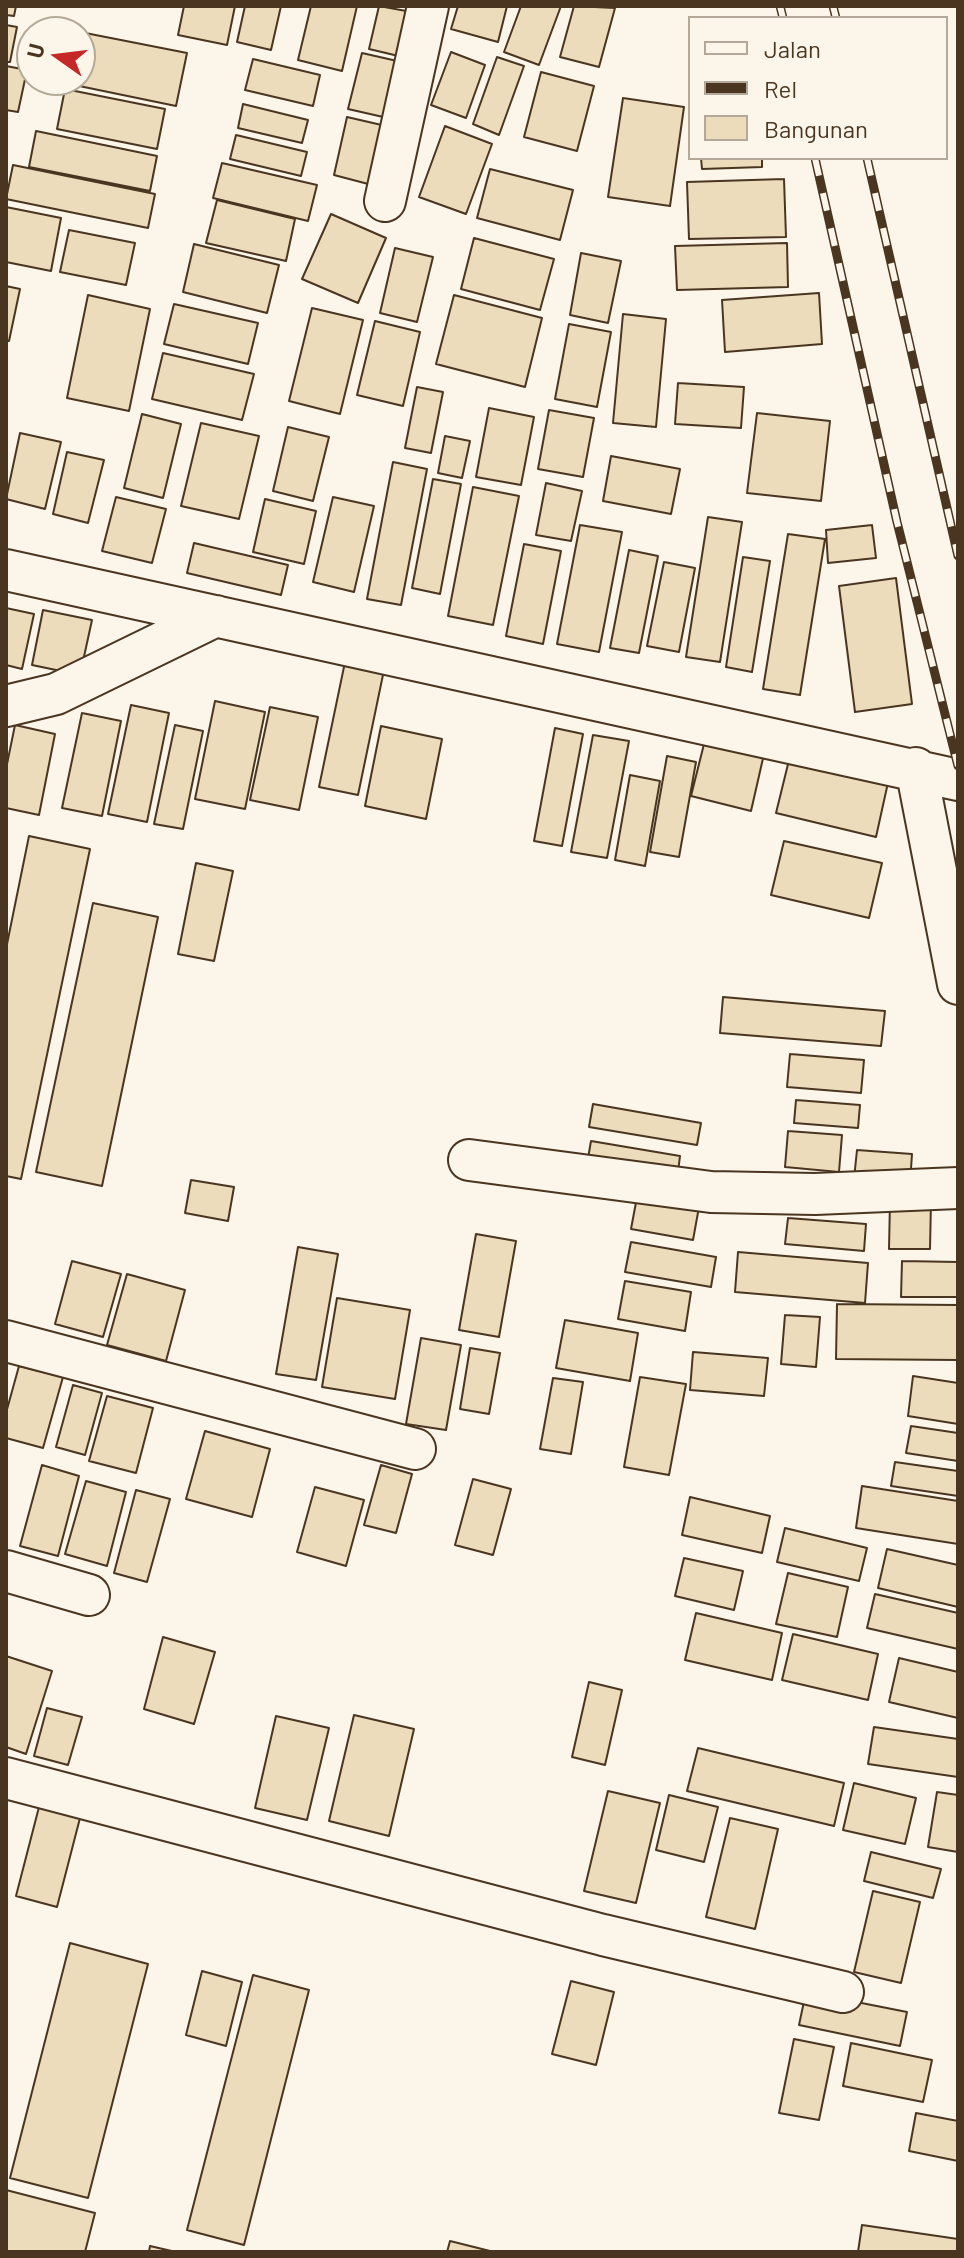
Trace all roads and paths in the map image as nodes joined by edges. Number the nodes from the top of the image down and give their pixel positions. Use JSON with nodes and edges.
{"nodes":[{"id":1,"x":428,"y":6,"type":"edge"},
{"id":2,"x":385,"y":201,"type":"dead end"},
{"id":3,"x":6,"y":570,"type":"edge"},
{"id":4,"x":216,"y":616,"type":"junction"},
{"id":5,"x":6,"y":706,"type":"edge"},
{"id":6,"x":916,"y":768,"type":"junction"},
{"id":7,"x":958,"y":780,"type":"edge"},
{"id":8,"x":958,"y":984,"type":"edge"},
{"id":9,"x":469,"y":1160,"type":"dead end"},
{"id":10,"x":958,"y":1188,"type":"edge"},
{"id":11,"x":6,"y":1341,"type":"edge"},
{"id":12,"x":415,"y":1449,"type":"dead end"},
{"id":13,"x":6,"y":1571,"type":"edge"},
{"id":14,"x":89,"y":1595,"type":"dead end"},
{"id":15,"x":6,"y":1778,"type":"edge"},
{"id":16,"x":843,"y":1992,"type":"dead end"}],
"edges":[{"from":1,"to":2,"type":"street"},
{"from":3,"to":4,"type":"street"},
{"from":4,"to":5,"type":"street"},
{"from":4,"to":6,"type":"street"},
{"from":6,"to":7,"type":"street"},
{"from":6,"to":8,"type":"street"},
{"from":9,"to":10,"type":"street"},
{"from":11,"to":12,"type":"street"},
{"from":13,"to":14,"type":"street"},
{"from":15,"to":16,"type":"street"}]}
